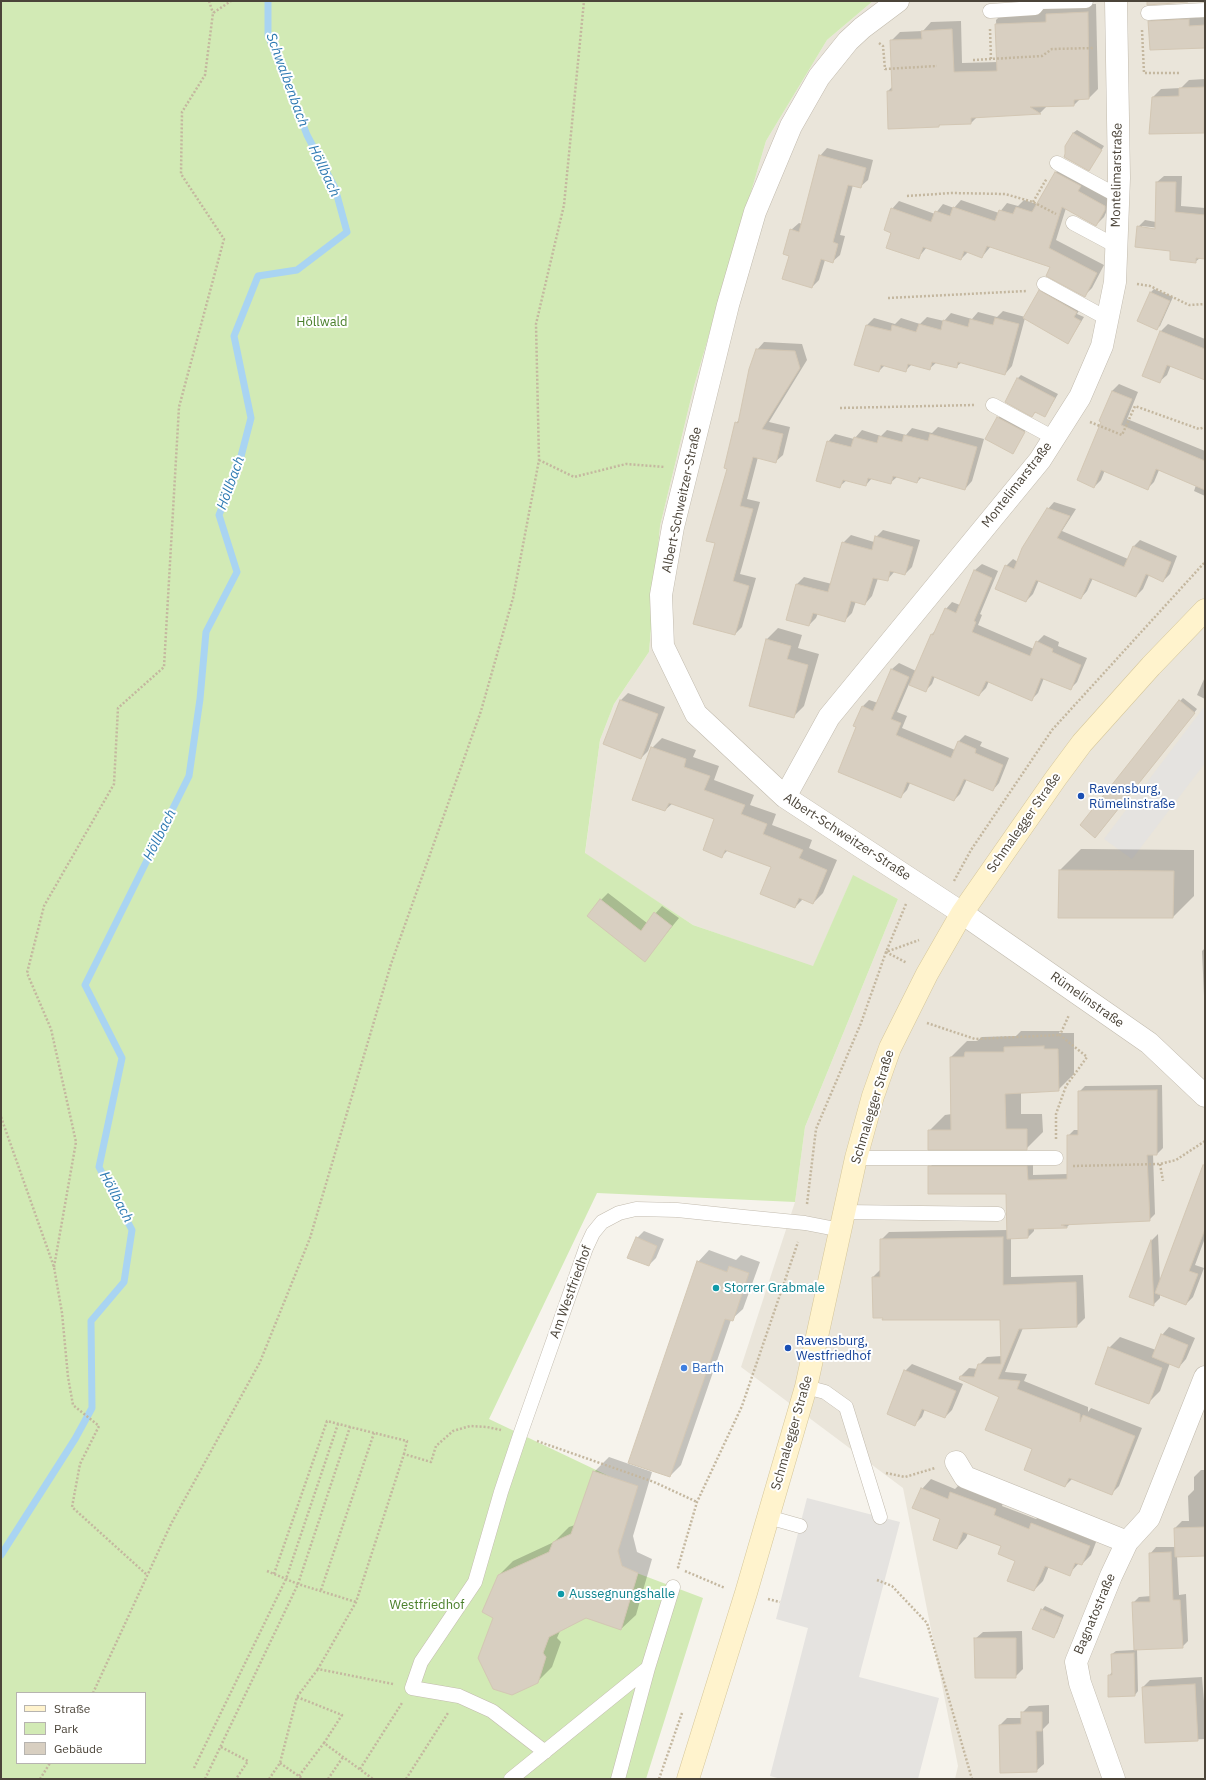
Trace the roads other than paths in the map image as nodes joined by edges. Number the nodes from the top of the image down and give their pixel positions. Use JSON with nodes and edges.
{"nodes":[{"id":1,"x":898,"y":1,"type":"edge"},
{"id":2,"x":1086,"y":1,"type":"edge"},
{"id":3,"x":1116,"y":1,"type":"edge"},
{"id":4,"x":1205,"y":10,"type":"edge"},
{"id":5,"x":990,"y":11,"type":"road end"},
{"id":6,"x":1148,"y":13,"type":"dead end"},
{"id":7,"x":1057,"y":163,"type":"road end"},
{"id":8,"x":1118,"y":196,"type":"junction"},
{"id":9,"x":1073,"y":223,"type":"road end"},
{"id":10,"x":1116,"y":246,"type":"junction"},
{"id":11,"x":1044,"y":284,"type":"road end"},
{"id":12,"x":1108,"y":319,"type":"junction"},
{"id":13,"x":993,"y":405,"type":"road end"},
{"id":14,"x":1054,"y":438,"type":"junction"},
{"id":15,"x":1205,"y":610,"type":"edge"},
{"id":16,"x":785,"y":797,"type":"junction"},
{"id":17,"x":962,"y":913,"type":"junction"},
{"id":18,"x":1205,"y":1096,"type":"edge"},
{"id":19,"x":856,"y":1158,"type":"junction"},
{"id":20,"x":1056,"y":1158,"type":"road end"},
{"id":21,"x":998,"y":1214,"type":"dead end"},
{"id":22,"x":843,"y":1221,"type":"junction"},
{"id":23,"x":1205,"y":1376,"type":"edge"},
{"id":24,"x":806,"y":1387,"type":"junction"},
{"id":25,"x":956,"y":1462,"type":"road end"},
{"id":26,"x":768,"y":1517,"type":"junction"},
{"id":27,"x":880,"y":1517,"type":"dead end"},
{"id":28,"x":800,"y":1526,"type":"dead end"},
{"id":29,"x":1127,"y":1542,"type":"junction"},
{"id":30,"x":673,"y":1587,"type":"dead end"},
{"id":31,"x":648,"y":1668,"type":"junction"},
{"id":32,"x":545,"y":1752,"type":"junction"},
{"id":33,"x":511,"y":1779,"type":"edge"},
{"id":34,"x":618,"y":1779,"type":"edge"},
{"id":35,"x":688,"y":1779,"type":"edge"},
{"id":36,"x":1114,"y":1779,"type":"edge"}],
"edges":[{"from":1,"to":16,"type":"street","name":"Albert-Schweitzer-Straße"},
{"from":2,"to":5,"type":"lane"},
{"from":3,"to":8,"type":"street","name":"Montelimarstraße"},
{"from":4,"to":6,"type":"lane"},
{"from":7,"to":8,"type":"lane"},
{"from":8,"to":10,"type":"street","name":"Montelimarstraße"},
{"from":9,"to":10,"type":"lane"},
{"from":10,"to":12,"type":"street","name":"Montelimarstraße"},
{"from":11,"to":12,"type":"lane"},
{"from":12,"to":14,"type":"street","name":"Montelimarstraße"},
{"from":13,"to":14,"type":"lane"},
{"from":14,"to":16,"type":"street","name":"Montelimarstraße"},
{"from":15,"to":17,"type":"street","name":"Schmalegger Straße"},
{"from":16,"to":17,"type":"street","name":"Albert-Schweitzer-Straße"},
{"from":17,"to":18,"type":"street","name":"Rümelinstraße"},
{"from":17,"to":19,"type":"street","name":"Schmalegger Straße"},
{"from":19,"to":20,"type":"lane"},
{"from":19,"to":22,"type":"street","name":"Schmalegger Straße"},
{"from":21,"to":22,"type":"lane","name":"Am Westfriedhof"},
{"from":22,"to":24,"type":"street","name":"Schmalegger Straße"},
{"from":22,"to":32,"type":"lane","name":"Am Westfriedhof"},
{"from":23,"to":29,"type":"street","name":"Bagnatostraße"},
{"from":24,"to":26,"type":"street","name":"Schmalegger Straße"},
{"from":24,"to":27,"type":"lane"},
{"from":25,"to":29,"type":"street"},
{"from":26,"to":28,"type":"lane"},
{"from":26,"to":35,"type":"street","name":"Schmalegger Straße"},
{"from":29,"to":36,"type":"street","name":"Bagnatostraße"},
{"from":30,"to":31,"type":"lane"},
{"from":31,"to":32,"type":"lane"},
{"from":31,"to":34,"type":"lane"},
{"from":32,"to":33,"type":"lane"}]}
